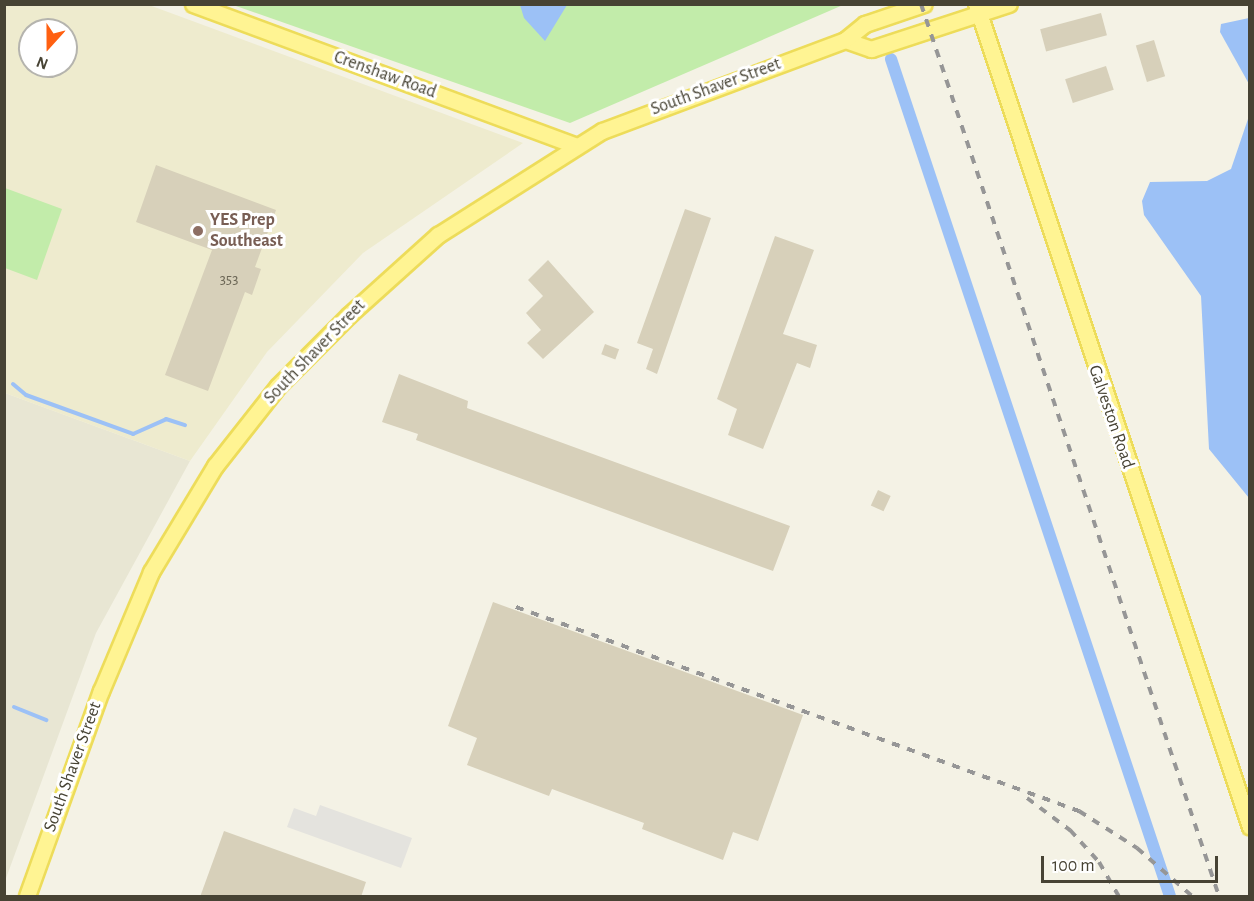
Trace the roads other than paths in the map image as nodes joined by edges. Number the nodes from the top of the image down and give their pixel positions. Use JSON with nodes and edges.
{"nodes":[{"id":1,"x":193,"y":4,"type":"edge"},
{"id":2,"x":924,"y":4,"type":"edge"},
{"id":3,"x":1009,"y":4,"type":"edge"},
{"id":4,"x":977,"y":9,"type":"edge"},
{"id":5,"x":845,"y":40,"type":"junction"},
{"id":6,"x":577,"y":146,"type":"junction"},
{"id":7,"x":1250,"y":827,"type":"edge"},
{"id":8,"x":27,"y":897,"type":"edge"}],
"edges":[{"from":1,"to":6,"type":"main road","name":"Crenshaw Road"},
{"from":2,"to":5,"type":"main road","name":"South Shaver Street"},
{"from":3,"to":4,"type":"main road"},
{"from":4,"to":5,"type":"main road"},
{"from":4,"to":7,"type":"main road","name":"Galveston Road"},
{"from":5,"to":6,"type":"main road","name":"South Shaver Street"},
{"from":6,"to":8,"type":"main road","name":"South Shaver Street"}]}
